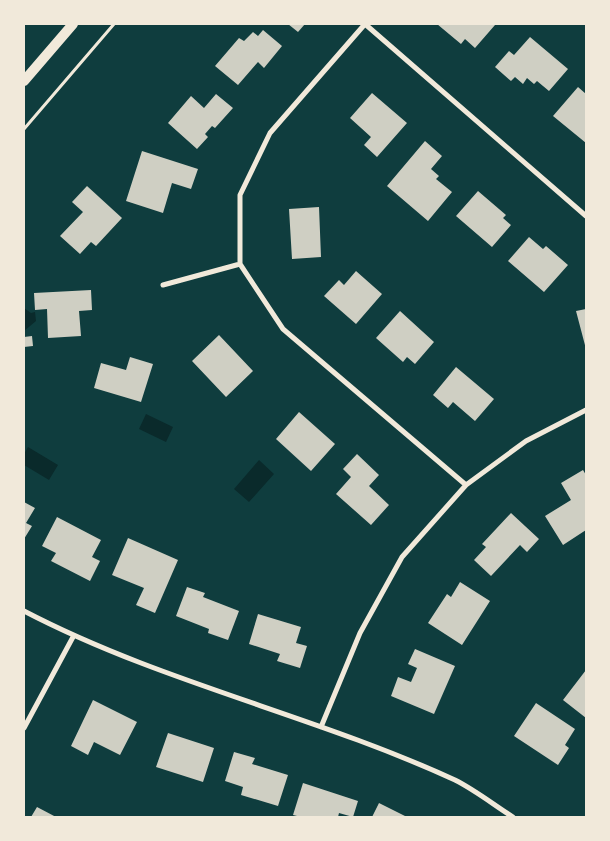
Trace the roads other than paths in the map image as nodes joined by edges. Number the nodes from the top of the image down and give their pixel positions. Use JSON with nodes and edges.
{"nodes":[{"id":1,"x":73,"y":24,"type":"edge"},
{"id":2,"x":365,"y":24,"type":"edge"},
{"id":3,"x":24,"y":81,"type":"edge"},
{"id":4,"x":586,"y":216,"type":"edge"},
{"id":5,"x":240,"y":264,"type":"junction"},
{"id":6,"x":163,"y":285,"type":"dead end"},
{"id":7,"x":586,"y":410,"type":"edge"},
{"id":8,"x":466,"y":485,"type":"junction"},
{"id":9,"x":24,"y":611,"type":"edge"},
{"id":10,"x":73,"y":637,"type":"junction"},
{"id":11,"x":321,"y":727,"type":"junction"},
{"id":12,"x":24,"y":728,"type":"edge"},
{"id":13,"x":513,"y":817,"type":"edge"}],
"edges":[{"from":1,"to":3,"type":"main road"},
{"from":2,"to":4,"type":"street"},
{"from":2,"to":5,"type":"street"},
{"from":5,"to":6,"type":"street"},
{"from":5,"to":8,"type":"street"},
{"from":7,"to":8,"type":"street"},
{"from":8,"to":11,"type":"street"},
{"from":9,"to":10,"type":"street"},
{"from":10,"to":11,"type":"street"},
{"from":10,"to":12,"type":"street"},
{"from":11,"to":13,"type":"street"}]}
